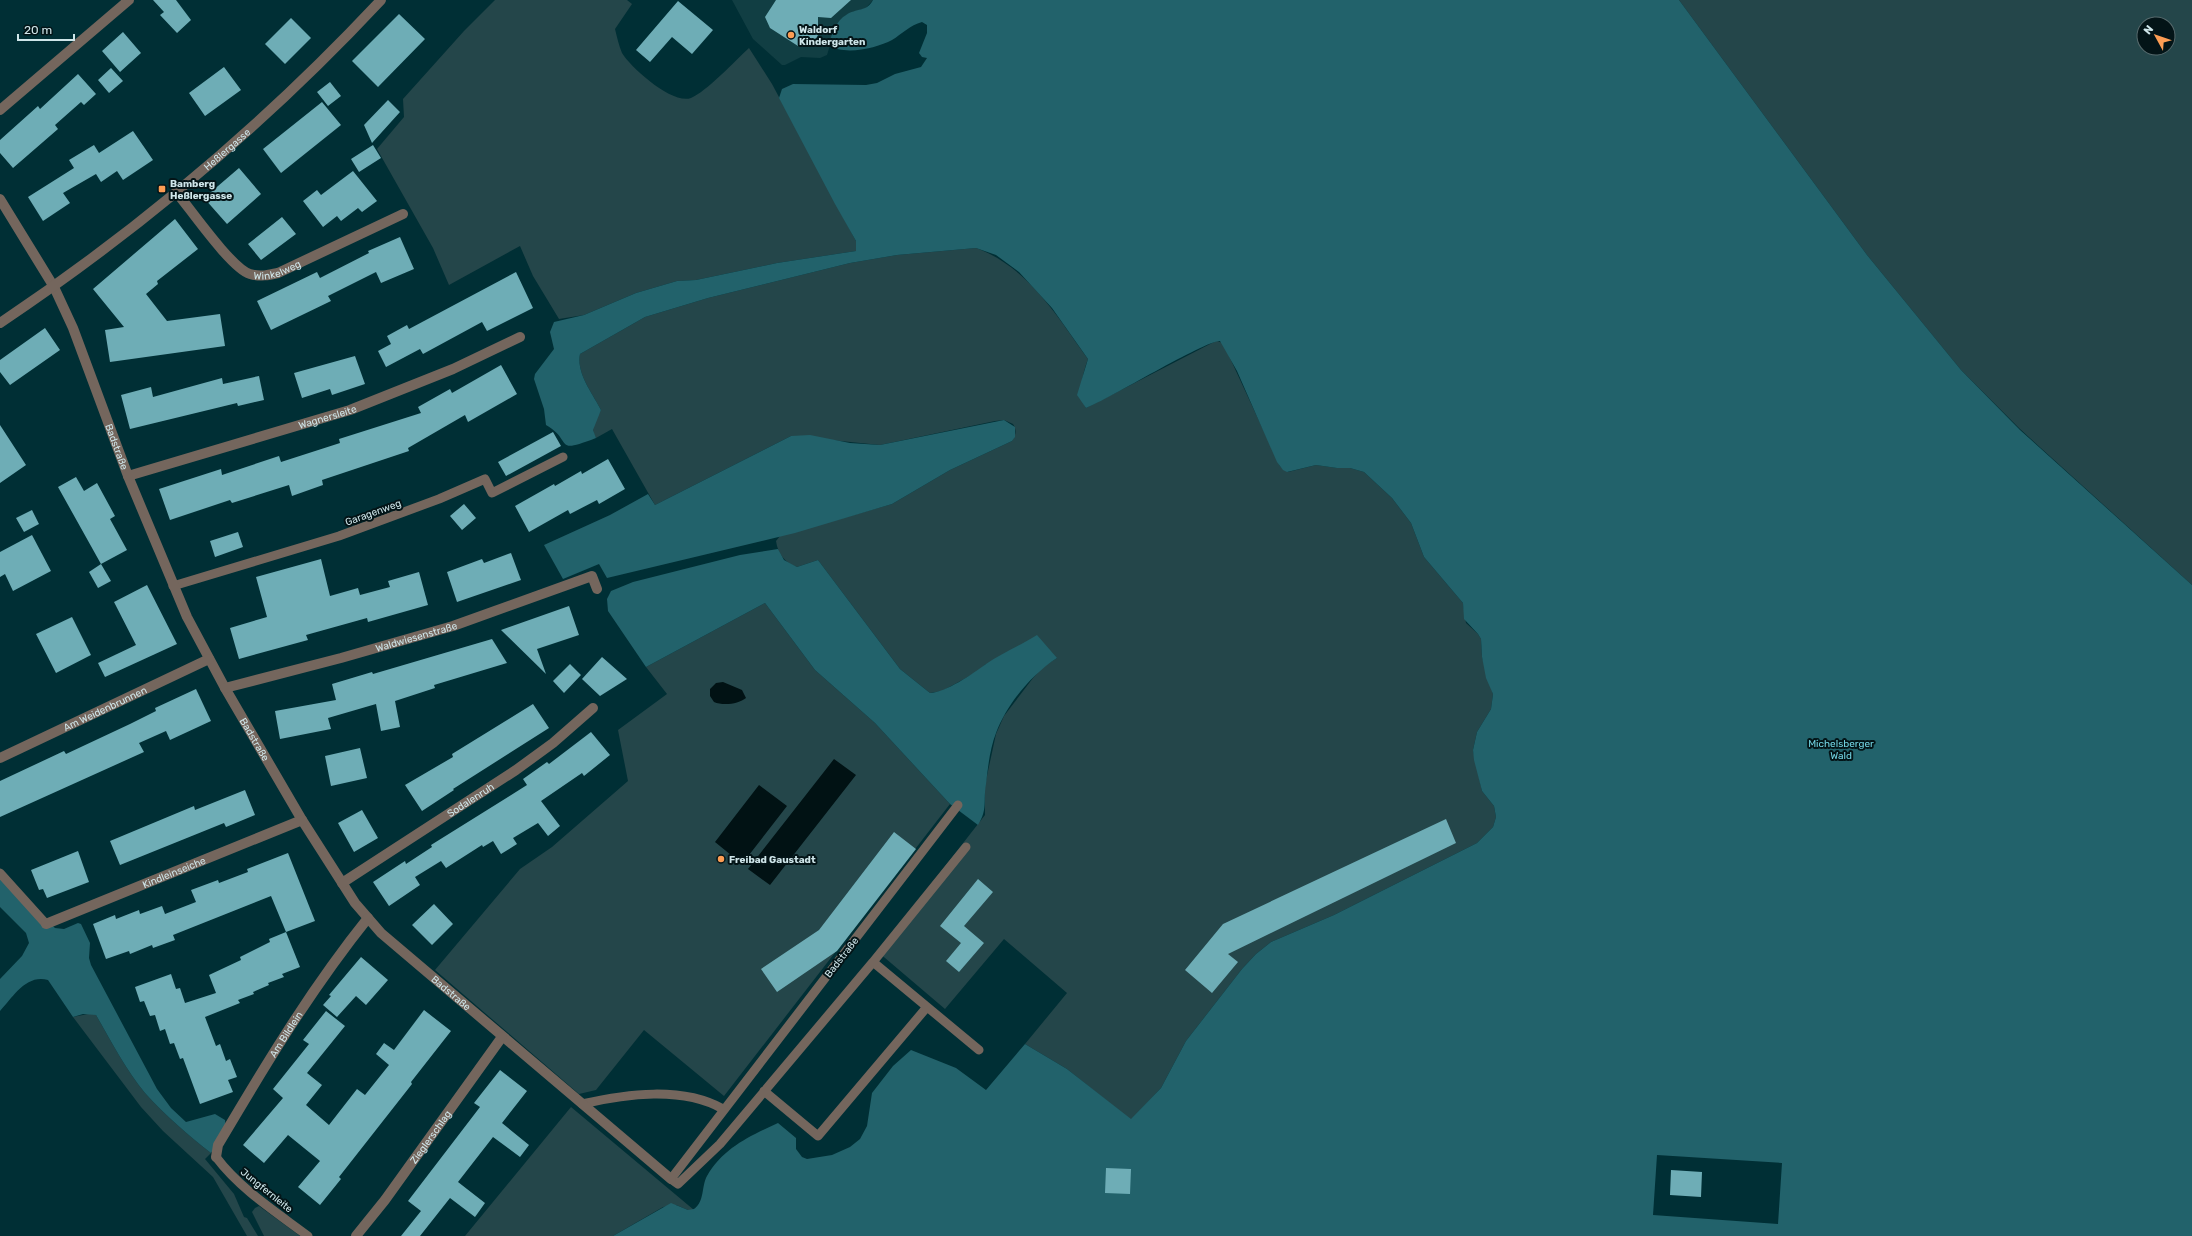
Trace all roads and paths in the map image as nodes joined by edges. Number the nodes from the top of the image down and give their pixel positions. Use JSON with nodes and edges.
{"nodes":[{"id":1,"x":129,"y":0,"type":"edge"},
{"id":2,"x":380,"y":0,"type":"edge"},
{"id":3,"x":0,"y":110,"type":"edge"},
{"id":4,"x":177,"y":193,"type":"junction"},
{"id":5,"x":0,"y":199,"type":"edge"},
{"id":6,"x":402,"y":214,"type":"dead end"},
{"id":7,"x":54,"y":287,"type":"junction"},
{"id":8,"x":0,"y":323,"type":"edge"},
{"id":9,"x":520,"y":337,"type":"dead end"},
{"id":10,"x":563,"y":457,"type":"dead end"},
{"id":11,"x":128,"y":476,"type":"junction"},
{"id":12,"x":173,"y":586,"type":"junction"},
{"id":13,"x":597,"y":589,"type":"dead end"},
{"id":14,"x":209,"y":659,"type":"junction"},
{"id":15,"x":225,"y":688,"type":"junction"},
{"id":16,"x":592,"y":708,"type":"dead end"},
{"id":17,"x":0,"y":758,"type":"edge"},
{"id":18,"x":958,"y":805,"type":"dead end"},
{"id":19,"x":302,"y":820,"type":"junction"},
{"id":20,"x":966,"y":848,"type":"dead end"},
{"id":21,"x":0,"y":873,"type":"edge"},
{"id":22,"x":342,"y":883,"type":"junction"},
{"id":23,"x":368,"y":918,"type":"junction"},
{"id":24,"x":46,"y":924,"type":"joint"},
{"id":25,"x":873,"y":962,"type":"junction"},
{"id":26,"x":927,"y":1007,"type":"junction"},
{"id":27,"x":502,"y":1036,"type":"junction"},
{"id":28,"x":979,"y":1050,"type":"dead end"},
{"id":29,"x":764,"y":1091,"type":"junction"},
{"id":30,"x":582,"y":1104,"type":"junction"},
{"id":31,"x":723,"y":1109,"type":"junction"},
{"id":32,"x":216,"y":1157,"type":"joint"},
{"id":33,"x":671,"y":1179,"type":"junction"},
{"id":34,"x":308,"y":1236,"type":"edge"},
{"id":35,"x":356,"y":1236,"type":"edge"}],
"edges":[{"from":1,"to":3,"type":"street"},
{"from":2,"to":4,"type":"street","name":"Heßlergasse"},
{"from":4,"to":6,"type":"street","name":"Winkelweg"},
{"from":4,"to":7,"type":"street","name":"Heßlergasse"},
{"from":5,"to":7,"type":"street","name":"Badstraße"},
{"from":7,"to":8,"type":"street","name":"Heßlergasse"},
{"from":7,"to":11,"type":"street","name":"Badstraße"},
{"from":9,"to":11,"type":"street","name":"Wagnersleite"},
{"from":10,"to":12,"type":"lane","name":"Garagenweg"},
{"from":11,"to":12,"type":"street","name":"Badstraße"},
{"from":12,"to":14,"type":"street","name":"Badstraße"},
{"from":13,"to":15,"type":"street","name":"Waldwiesenstraße"},
{"from":14,"to":15,"type":"street","name":"Badstraße"},
{"from":14,"to":17,"type":"street","name":"Am Weidenbrunnen"},
{"from":15,"to":19,"type":"street","name":"Badstraße"},
{"from":16,"to":22,"type":"street","name":"Sodalenruh"},
{"from":18,"to":31,"type":"lane","name":"Badstraße"},
{"from":19,"to":22,"type":"street","name":"Badstraße"},
{"from":19,"to":24,"type":"street","name":"Kindleinseiche"},
{"from":20,"to":25,"type":"lane"},
{"from":21,"to":24,"type":"lane"},
{"from":22,"to":23,"type":"street","name":"Badstraße"},
{"from":23,"to":27,"type":"street","name":"Badstraße"},
{"from":23,"to":32,"type":"street","name":"Am Bildlein"},
{"from":25,"to":26,"type":"lane"},
{"from":25,"to":29,"type":"lane"},
{"from":26,"to":28,"type":"lane"},
{"from":26,"to":29,"type":"lane"},
{"from":27,"to":30,"type":"street","name":"Badstraße"},
{"from":27,"to":35,"type":"street","name":"Zieglerschlag"},
{"from":29,"to":33,"type":"lane"},
{"from":30,"to":31,"type":"lane"},
{"from":30,"to":33,"type":"street","name":"Badstraße"},
{"from":31,"to":33,"type":"lane","name":"Badstraße"},
{"from":32,"to":34,"type":"lane","name":"Jungfernleite"}]}
